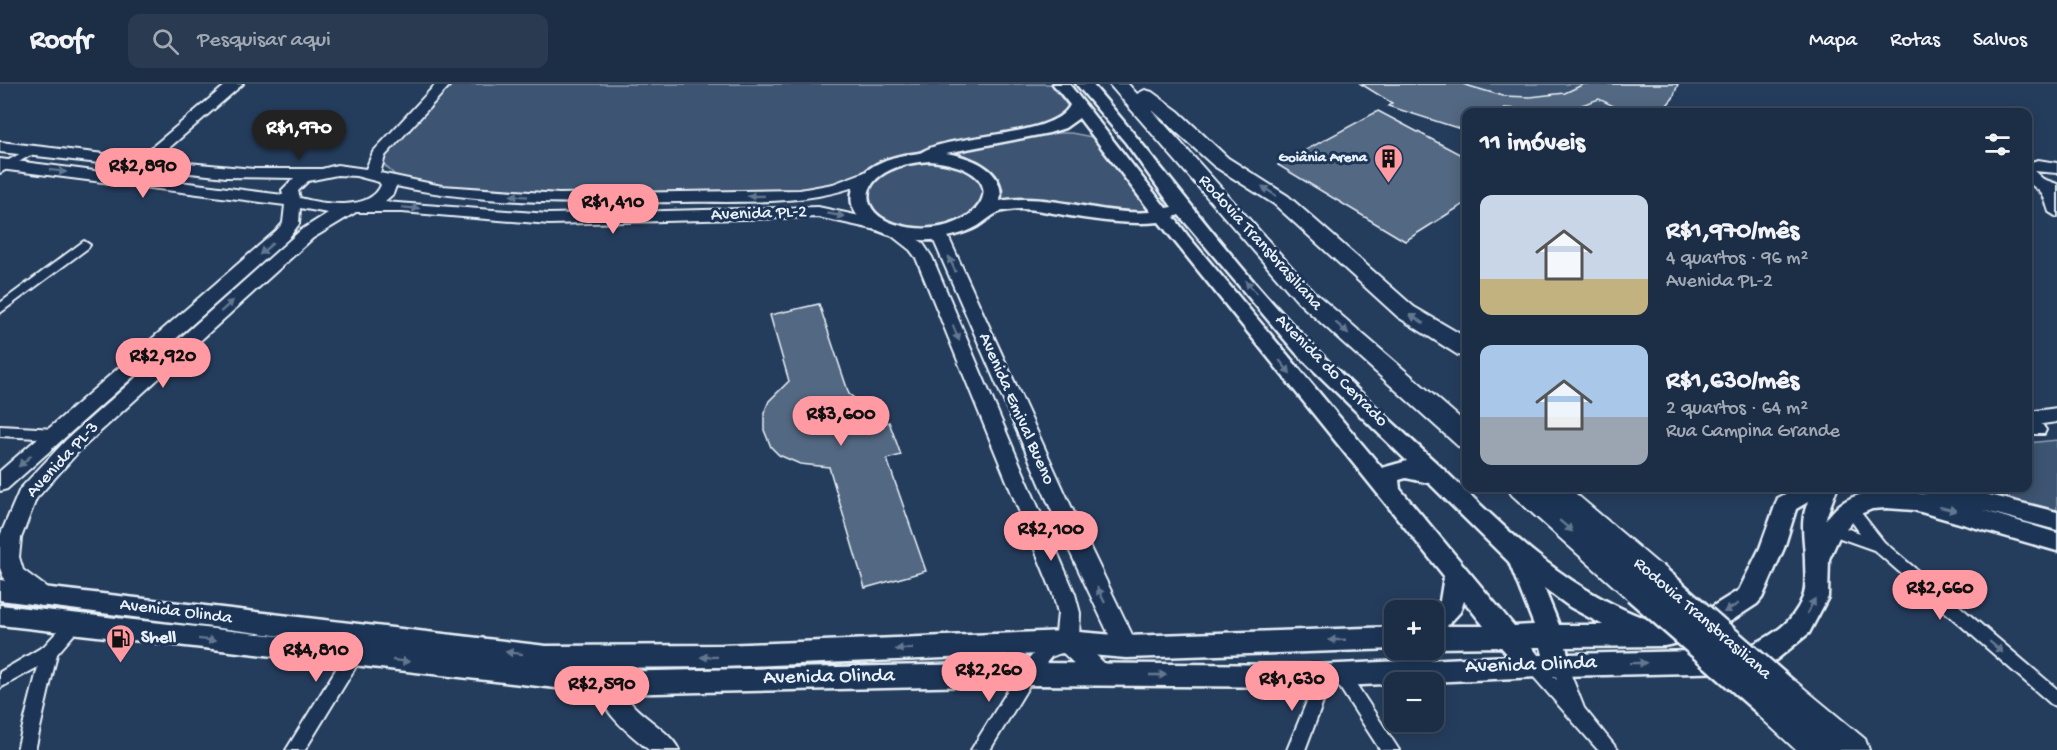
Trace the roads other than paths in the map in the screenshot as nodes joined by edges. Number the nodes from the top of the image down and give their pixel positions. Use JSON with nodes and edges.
{"nodes":[{"id":1,"x":236,"y":84,"type":"edge"},
{"id":2,"x":444,"y":84,"type":"edge"},
{"id":3,"x":1061,"y":84,"type":"edge"},
{"id":4,"x":1084,"y":84,"type":"edge"},
{"id":5,"x":1118,"y":84,"type":"edge"},
{"id":6,"x":1140,"y":90,"type":"edge"},
{"id":7,"x":1077,"y":106,"type":"junction"},
{"id":8,"x":1040,"y":129,"type":"junction"},
{"id":9,"x":1100,"y":135,"type":"junction"},
{"id":10,"x":1132,"y":140,"type":"junction"},
{"id":11,"x":0,"y":147,"type":"edge"},
{"id":12,"x":30,"y":151,"type":"junction"},
{"id":13,"x":378,"y":155,"type":"junction"},
{"id":14,"x":913,"y":158,"type":"junction"},
{"id":15,"x":142,"y":163,"type":"junction"},
{"id":16,"x":2053,"y":163,"type":"edge"},
{"id":17,"x":2,"y":166,"type":"edge"},
{"id":18,"x":2032,"y":166,"type":"edge"},
{"id":19,"x":337,"y":171,"type":"junction"},
{"id":20,"x":319,"y":173,"type":"junction"},
{"id":21,"x":873,"y":174,"type":"junction"},
{"id":22,"x":2032,"y":176,"type":"edge"},
{"id":23,"x":378,"y":177,"type":"junction"},
{"id":24,"x":2051,"y":187,"type":"edge"},
{"id":25,"x":293,"y":201,"type":"junction"},
{"id":26,"x":352,"y":207,"type":"junction"},
{"id":27,"x":988,"y":208,"type":"junction"},
{"id":28,"x":1171,"y":209,"type":"junction"},
{"id":29,"x":2057,"y":212,"type":"edge"},
{"id":30,"x":1123,"y":217,"type":"junction"},
{"id":31,"x":886,"y":228,"type":"junction"},
{"id":32,"x":939,"y":234,"type":"junction"},
{"id":33,"x":1182,"y":240,"type":"junction"},
{"id":34,"x":84,"y":245,"type":"dead end"},
{"id":35,"x":943,"y":302,"type":"junction"},
{"id":36,"x":0,"y":309,"type":"edge"},
{"id":37,"x":978,"y":323,"type":"junction"},
{"id":38,"x":1462,"y":346,"type":"edge"},
{"id":39,"x":1462,"y":411,"type":"edge"},
{"id":40,"x":2057,"y":415,"type":"edge"},
{"id":41,"x":2036,"y":425,"type":"edge"},
{"id":42,"x":0,"y":431,"type":"edge"},
{"id":43,"x":56,"y":434,"type":"junction"},
{"id":44,"x":1462,"y":435,"type":"edge"},
{"id":45,"x":1440,"y":478,"type":"junction"},
{"id":46,"x":0,"y":483,"type":"edge"},
{"id":47,"x":1527,"y":492,"type":"edge"},
{"id":48,"x":1555,"y":492,"type":"edge"},
{"id":49,"x":1824,"y":492,"type":"edge"},
{"id":50,"x":1839,"y":492,"type":"edge"},
{"id":51,"x":1946,"y":492,"type":"edge"},
{"id":52,"x":1389,"y":494,"type":"junction"},
{"id":53,"x":1789,"y":496,"type":"edge"},
{"id":54,"x":1850,"y":509,"type":"junction"},
{"id":55,"x":2057,"y":521,"type":"edge"},
{"id":56,"x":1038,"y":528,"type":"junction"},
{"id":57,"x":1831,"y":529,"type":"junction"},
{"id":58,"x":1075,"y":539,"type":"junction"},
{"id":59,"x":2057,"y":542,"type":"edge"},
{"id":60,"x":1879,"y":546,"type":"junction"},
{"id":61,"x":1519,"y":556,"type":"junction"},
{"id":62,"x":1817,"y":559,"type":"junction"},
{"id":63,"x":1456,"y":574,"type":"junction"},
{"id":64,"x":1645,"y":582,"type":"junction"},
{"id":65,"x":0,"y":590,"type":"edge"},
{"id":66,"x":42,"y":597,"type":"junction"},
{"id":67,"x":86,"y":600,"type":"junction"},
{"id":68,"x":124,"y":605,"type":"junction"},
{"id":69,"x":1444,"y":612,"type":"edge"},
{"id":70,"x":0,"y":615,"type":"edge"},
{"id":71,"x":70,"y":625,"type":"junction"},
{"id":72,"x":106,"y":628,"type":"junction"},
{"id":73,"x":1550,"y":634,"type":"junction"},
{"id":74,"x":1507,"y":635,"type":"junction"},
{"id":75,"x":1664,"y":635,"type":"junction"},
{"id":76,"x":1444,"y":637,"type":"edge"},
{"id":77,"x":1384,"y":638,"type":"edge"},
{"id":78,"x":1067,"y":642,"type":"junction"},
{"id":79,"x":360,"y":646,"type":"junction"},
{"id":80,"x":1126,"y":647,"type":"junction"},
{"id":81,"x":50,"y":651,"type":"junction"},
{"id":82,"x":617,"y":658,"type":"junction"},
{"id":83,"x":1701,"y":661,"type":"junction"},
{"id":84,"x":1558,"y":664,"type":"junction"},
{"id":85,"x":1532,"y":666,"type":"junction"},
{"id":86,"x":1027,"y":674,"type":"junction"},
{"id":87,"x":1100,"y":674,"type":"junction"},
{"id":88,"x":1329,"y":675,"type":"junction"},
{"id":89,"x":0,"y":681,"type":"edge"},
{"id":90,"x":609,"y":683,"type":"junction"},
{"id":91,"x":1775,"y":697,"type":"junction"},
{"id":92,"x":2057,"y":699,"type":"edge"},
{"id":93,"x":1580,"y":714,"type":"junction"},
{"id":94,"x":26,"y":750,"type":"edge"},
{"id":95,"x":295,"y":750,"type":"edge"},
{"id":96,"x":667,"y":750,"type":"edge"},
{"id":97,"x":980,"y":750,"type":"edge"},
{"id":98,"x":1296,"y":750,"type":"edge"},
{"id":99,"x":1390,"y":750,"type":"edge"},
{"id":100,"x":1609,"y":750,"type":"edge"},
{"id":101,"x":1799,"y":750,"type":"edge"},
{"id":102,"x":1819,"y":750,"type":"edge"},
{"id":103,"x":1853,"y":750,"type":"edge"}],
"edges":[{"from":1,"to":15,"type":"street"},
{"from":2,"to":13,"type":"street"},
{"from":3,"to":7,"type":"main road","name":"Avenida do Cerrado"},
{"from":4,"to":10,"type":"main road","name":"Avenida do Cerrado"},
{"from":5,"to":44,"type":"highway","name":"Rodovia Transbrasiliana","one_way":true},
{"from":38,"to":6,"type":"highway","one_way":true},
{"from":6,"to":39,"type":"highway","name":"Rodovia Transbrasiliana"},
{"from":7,"to":8,"type":"main road"},
{"from":7,"to":9,"type":"main road","name":"Avenida do Cerrado"},
{"from":8,"to":9,"type":"main road"},
{"from":8,"to":14,"type":"main road"},
{"from":9,"to":10,"type":"main road"},
{"from":9,"to":28,"type":"main road","name":"Avenida do Cerrado"},
{"from":10,"to":28,"type":"main road","name":"Avenida do Cerrado"},
{"from":11,"to":12,"type":"street"},
{"from":12,"to":15,"type":"street"},
{"from":12,"to":17,"type":"street"},
{"from":13,"to":19,"type":"street"},
{"from":13,"to":23,"type":"street"},
{"from":14,"to":21,"type":"main road"},
{"from":14,"to":27,"type":"main road"},
{"from":15,"to":20,"type":"street"},
{"from":16,"to":18,"type":"street"},
{"from":17,"to":25,"type":"street","one_way":true},
{"from":19,"to":20,"type":"street"},
{"from":19,"to":23,"type":"street","name":"Avenida PL-2"},
{"from":20,"to":25,"type":"street","name":"Avenida PL-3"},
{"from":21,"to":23,"type":"street","name":"Avenida PL-2","one_way":true},
{"from":21,"to":31,"type":"main road"},
{"from":22,"to":24,"type":"street"},
{"from":23,"to":26,"type":"street"},
{"from":24,"to":29,"type":"street"},
{"from":25,"to":26,"type":"street","name":"Avenida PL-2"},
{"from":25,"to":43,"type":"street","name":"Avenida PL-3","one_way":true},
{"from":26,"to":31,"type":"street","name":"Avenida PL-2","one_way":true},
{"from":66,"to":26,"type":"street","name":"Avenida PL-3","one_way":true},
{"from":27,"to":30,"type":"main road"},
{"from":27,"to":32,"type":"main road"},
{"from":28,"to":30,"type":"main road"},
{"from":28,"to":33,"type":"main road","name":"Avenida do Cerrado"},
{"from":45,"to":28,"type":"main road","name":"Avenida do Cerrado","one_way":true},
{"from":30,"to":33,"type":"main road"},
{"from":31,"to":32,"type":"main road"},
{"from":31,"to":35,"type":"street","name":"Avenida Emival Bueno"},
{"from":37,"to":32,"type":"street","name":"Avenida Emival Bueno","one_way":true},
{"from":33,"to":52,"type":"main road","name":"Avenida do Cerrado","one_way":true},
{"from":34,"to":36,"type":"street"},
{"from":35,"to":37,"type":"street"},
{"from":35,"to":56,"type":"street","name":"Avenida Emival Bueno","one_way":true},
{"from":37,"to":58,"type":"street","name":"Avenida Emival Bueno"},
{"from":40,"to":41,"type":"street"},
{"from":42,"to":43,"type":"street"},
{"from":43,"to":46,"type":"street","name":"Avenida PL-3","one_way":true},
{"from":45,"to":52,"type":"main road"},
{"from":45,"to":61,"type":"main road","name":"Avenida do Cerrado"},
{"from":47,"to":64,"type":"highway","name":"Rodovia Transbrasiliana","one_way":true},
{"from":48,"to":64,"type":"highway","name":"Rodovia Transbrasiliana"},
{"from":49,"to":62,"type":"main road"},
{"from":50,"to":54,"type":"main road"},
{"from":51,"to":55,"type":"main road"},
{"from":52,"to":63,"type":"main road","name":"Avenida do Cerrado"},
{"from":53,"to":75,"type":"main road","name":"Avenida Olinda","one_way":true},
{"from":54,"to":57,"type":"main road","name":"Avenida Olinda"},
{"from":54,"to":59,"type":"main road","one_way":true},
{"from":54,"to":60,"type":"street"},
{"from":56,"to":58,"type":"street"},
{"from":56,"to":78,"type":"street","name":"Avenida Emival Bueno"},
{"from":57,"to":60,"type":"street"},
{"from":57,"to":62,"type":"main road","name":"Avenida Olinda"},
{"from":80,"to":58,"type":"street","name":"Avenida Emival Bueno","one_way":true},
{"from":60,"to":92,"type":"street","one_way":true},
{"from":61,"to":73,"type":"main road","name":"Avenida do Cerrado"},
{"from":61,"to":75,"type":"main road"},
{"from":83,"to":62,"type":"main road","name":"Avenida Olinda","one_way":true},
{"from":63,"to":69,"type":"main road"},
{"from":63,"to":74,"type":"main road","name":"Avenida do Cerrado"},
{"from":64,"to":91,"type":"highway","name":"Rodovia Transbrasiliana","bridge":true},
{"from":65,"to":66,"type":"main road","name":"Avenida Olinda"},
{"from":66,"to":67,"type":"main road","name":"Avenida Olinda"},
{"from":67,"to":68,"type":"main road","name":"Avenida Olinda"},
{"from":67,"to":71,"type":"main road"},
{"from":68,"to":72,"type":"main road"},
{"from":68,"to":79,"type":"main road","name":"Avenida Olinda"},
{"from":70,"to":71,"type":"main road","name":"Avenida Olinda"},
{"from":71,"to":72,"type":"main road","name":"Avenida Olinda"},
{"from":71,"to":81,"type":"street"},
{"from":72,"to":79,"type":"main road","name":"Avenida Olinda","one_way":true},
{"from":73,"to":74,"type":"main road","name":"Avenida Olinda"},
{"from":73,"to":75,"type":"main road","name":"Avenida Olinda"},
{"from":73,"to":84,"type":"main road","name":"Avenida do Cerrado"},
{"from":74,"to":76,"type":"main road","name":"Avenida Olinda"},
{"from":74,"to":85,"type":"main road","name":"Avenida do Cerrado"},
{"from":77,"to":80,"type":"main road","name":"Avenida Olinda","one_way":true},
{"from":78,"to":80,"type":"main road","name":"Avenida Olinda"},
{"from":78,"to":82,"type":"main road","name":"Avenida Olinda","one_way":true},
{"from":78,"to":86,"type":"street"},
{"from":78,"to":87,"type":"street"},
{"from":82,"to":79,"type":"main road","name":"Avenida Olinda","one_way":true},
{"from":79,"to":90,"type":"main road","name":"Avenida Olinda","one_way":true},
{"from":79,"to":95,"type":"street"},
{"from":81,"to":89,"type":"street"},
{"from":81,"to":94,"type":"street"},
{"from":82,"to":90,"type":"street"},
{"from":84,"to":83,"type":"main road","name":"Avenida Olinda","one_way":true},
{"from":83,"to":101,"type":"street"},
{"from":84,"to":85,"type":"main road","name":"Avenida Olinda"},
{"from":84,"to":93,"type":"street"},
{"from":85,"to":88,"type":"main road","name":"Avenida Olinda"},
{"from":85,"to":93,"type":"street"},
{"from":86,"to":87,"type":"main road","name":"Avenida Olinda"},
{"from":86,"to":90,"type":"main road","name":"Avenida Olinda"},
{"from":86,"to":97,"type":"street"},
{"from":87,"to":88,"type":"main road","name":"Avenida Olinda","one_way":true},
{"from":88,"to":98,"type":"street"},
{"from":88,"to":99,"type":"street"},
{"from":90,"to":96,"type":"street"},
{"from":91,"to":102,"type":"highway","name":"Rodovia Transbrasiliana"},
{"from":91,"to":103,"type":"highway","name":"Rodovia Transbrasiliana"},
{"from":93,"to":100,"type":"street"}]}
